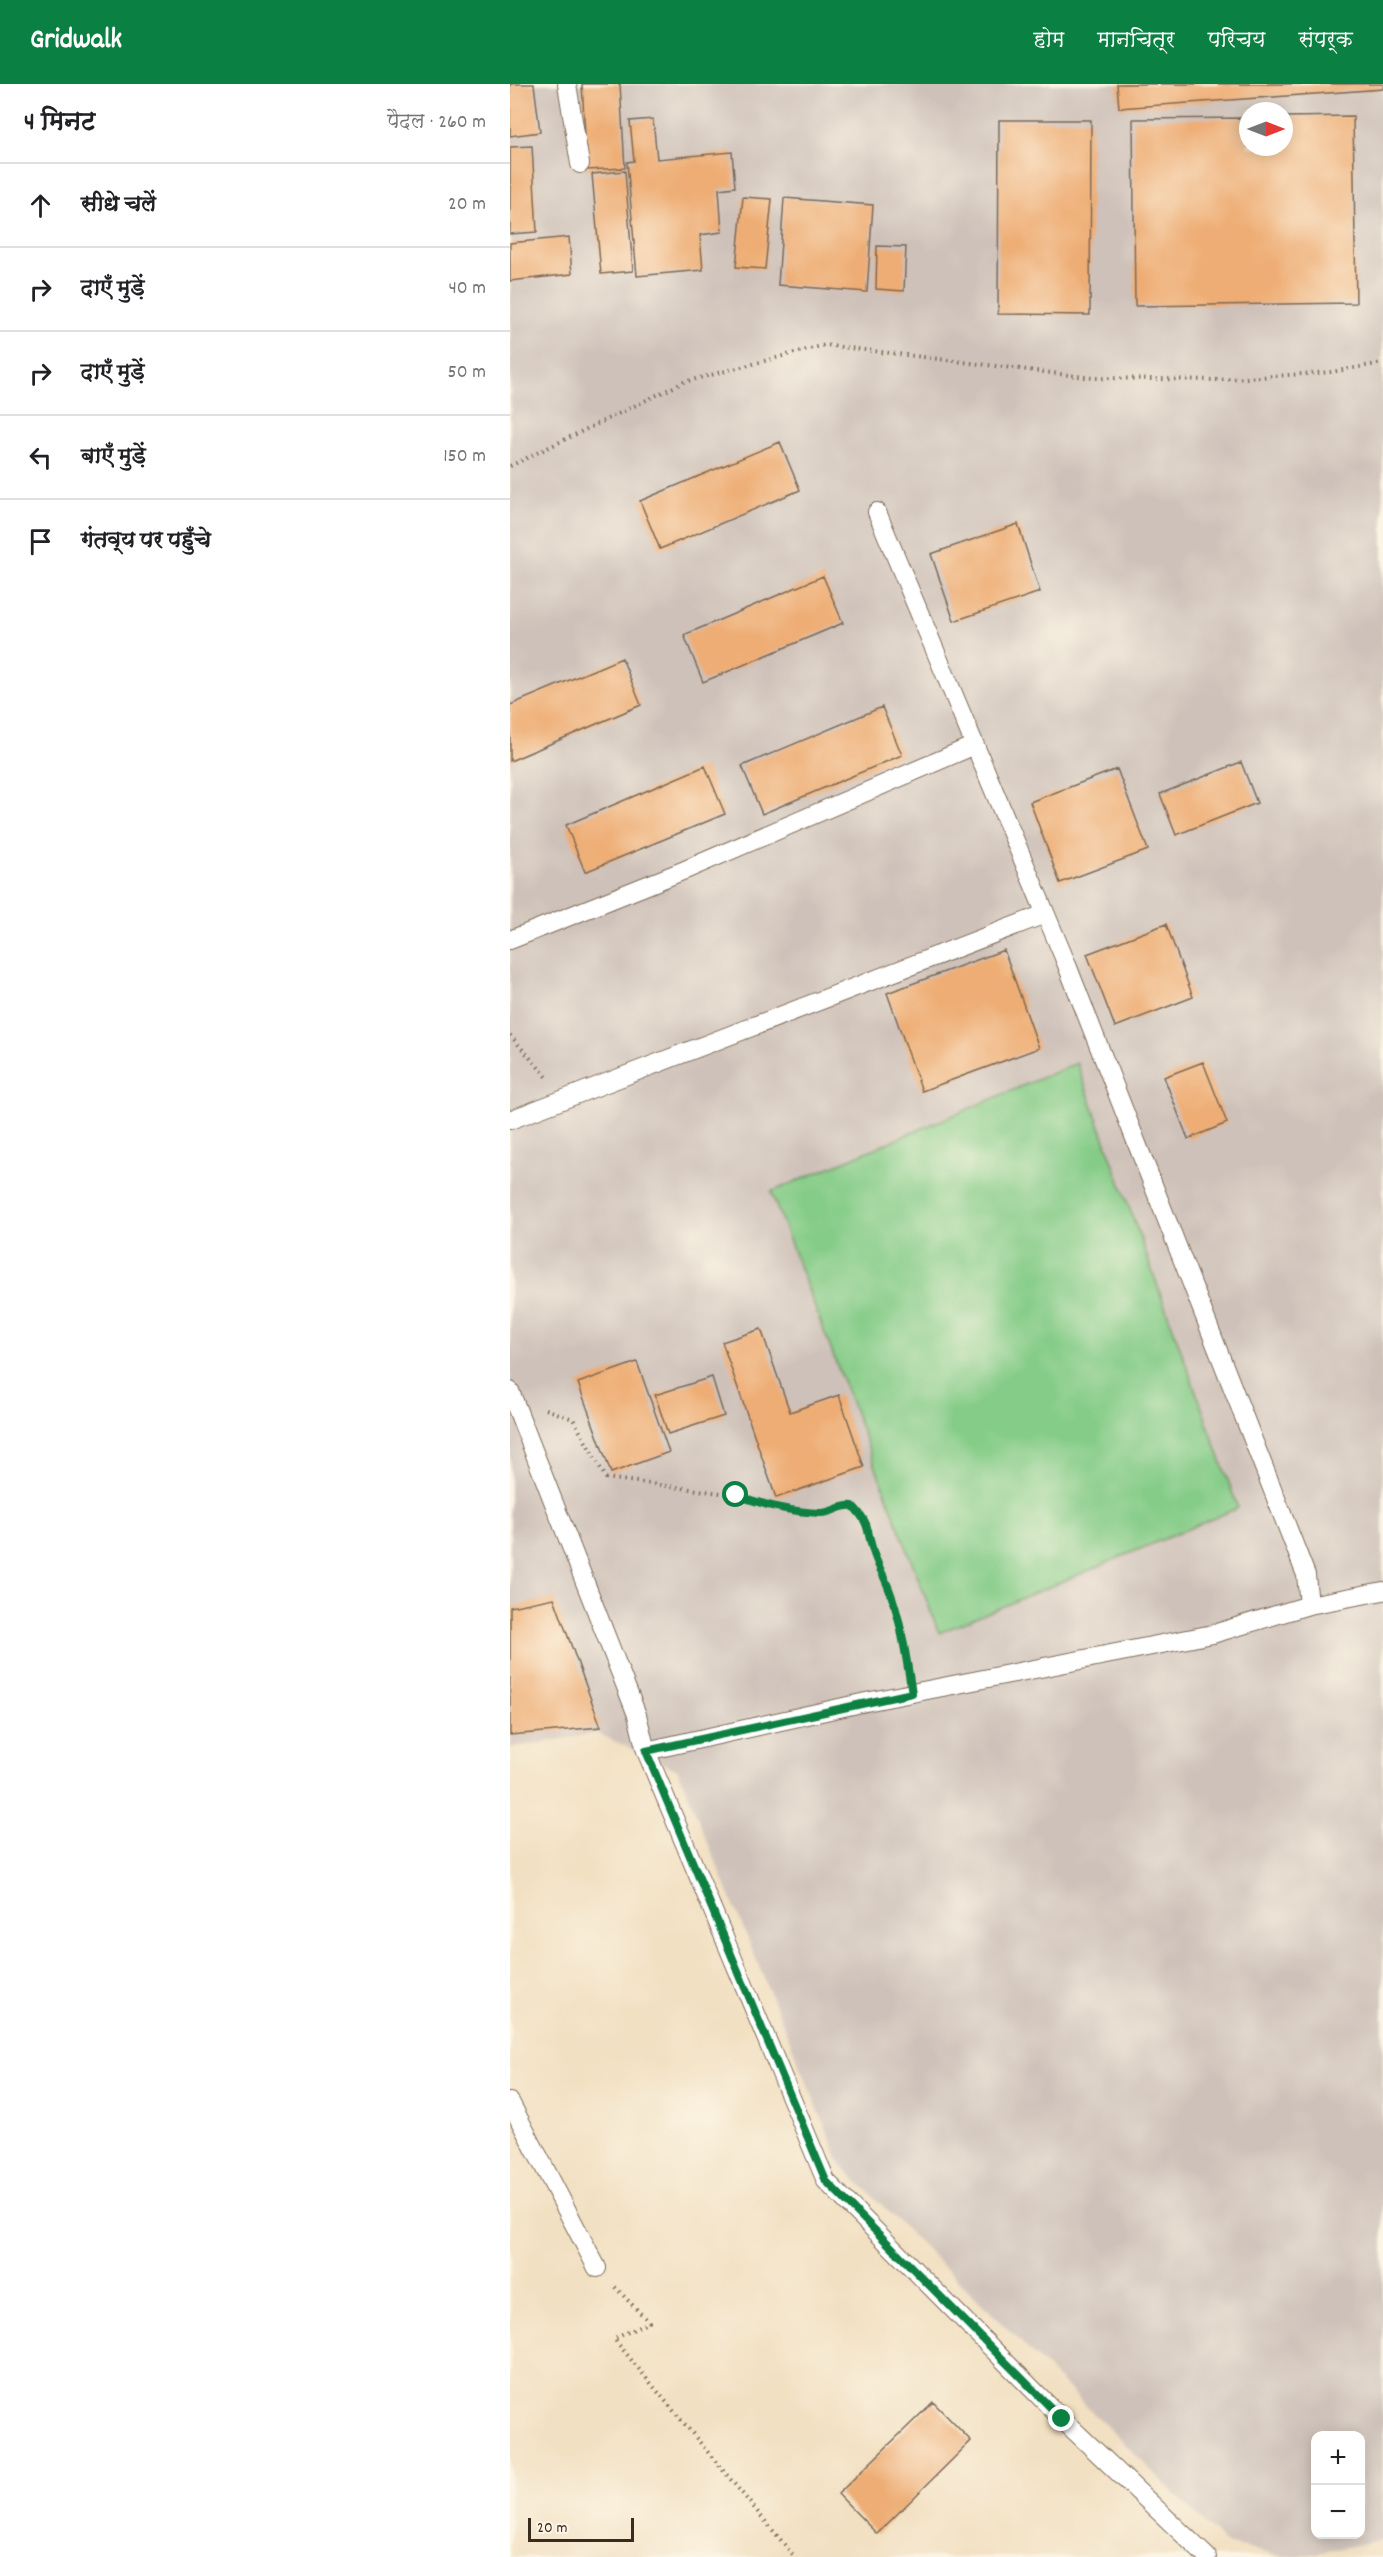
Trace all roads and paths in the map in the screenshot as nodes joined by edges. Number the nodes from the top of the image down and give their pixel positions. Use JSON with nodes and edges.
{"nodes":[{"id":1,"x":567,"y":84,"type":"edge"},
{"id":2,"x":580,"y":164,"type":"dead end"},
{"id":3,"x":1383,"y":363,"type":"edge"},
{"id":4,"x":510,"y":466,"type":"edge"},
{"id":5,"x":877,"y":512,"type":"dead end"},
{"id":6,"x":975,"y":745,"type":"junction"},
{"id":7,"x":1045,"y":914,"type":"junction"},
{"id":8,"x":510,"y":940,"type":"edge"},
{"id":9,"x":510,"y":1035,"type":"edge"},
{"id":10,"x":566,"y":1099,"type":"junction"},
{"id":11,"x":510,"y":1120,"type":"edge"},
{"id":12,"x":511,"y":1394,"type":"edge"},
{"id":13,"x":1383,"y":1592,"type":"edge"},
{"id":14,"x":1310,"y":1605,"type":"junction"},
{"id":15,"x":912,"y":1693,"type":"junction"},
{"id":16,"x":646,"y":1751,"type":"junction"},
{"id":17,"x":510,"y":2102,"type":"edge"},
{"id":18,"x":597,"y":2268,"type":"joint"},
{"id":19,"x":795,"y":2557,"type":"edge"},
{"id":20,"x":1207,"y":2557,"type":"edge"}],
"edges":[{"from":1,"to":2,"type":"lane"},
{"from":3,"to":4,"type":"path"},
{"from":5,"to":6,"type":"lane"},
{"from":6,"to":7,"type":"lane"},
{"from":6,"to":8,"type":"lane"},
{"from":7,"to":10,"type":"lane"},
{"from":7,"to":14,"type":"lane"},
{"from":9,"to":10,"type":"path"},
{"from":10,"to":11,"type":"lane"},
{"from":12,"to":15,"type":"path"},
{"from":12,"to":16,"type":"lane"},
{"from":13,"to":14,"type":"lane"},
{"from":14,"to":15,"type":"lane"},
{"from":15,"to":16,"type":"lane"},
{"from":16,"to":20,"type":"lane"},
{"from":17,"to":18,"type":"lane"},
{"from":18,"to":19,"type":"path"}]}
